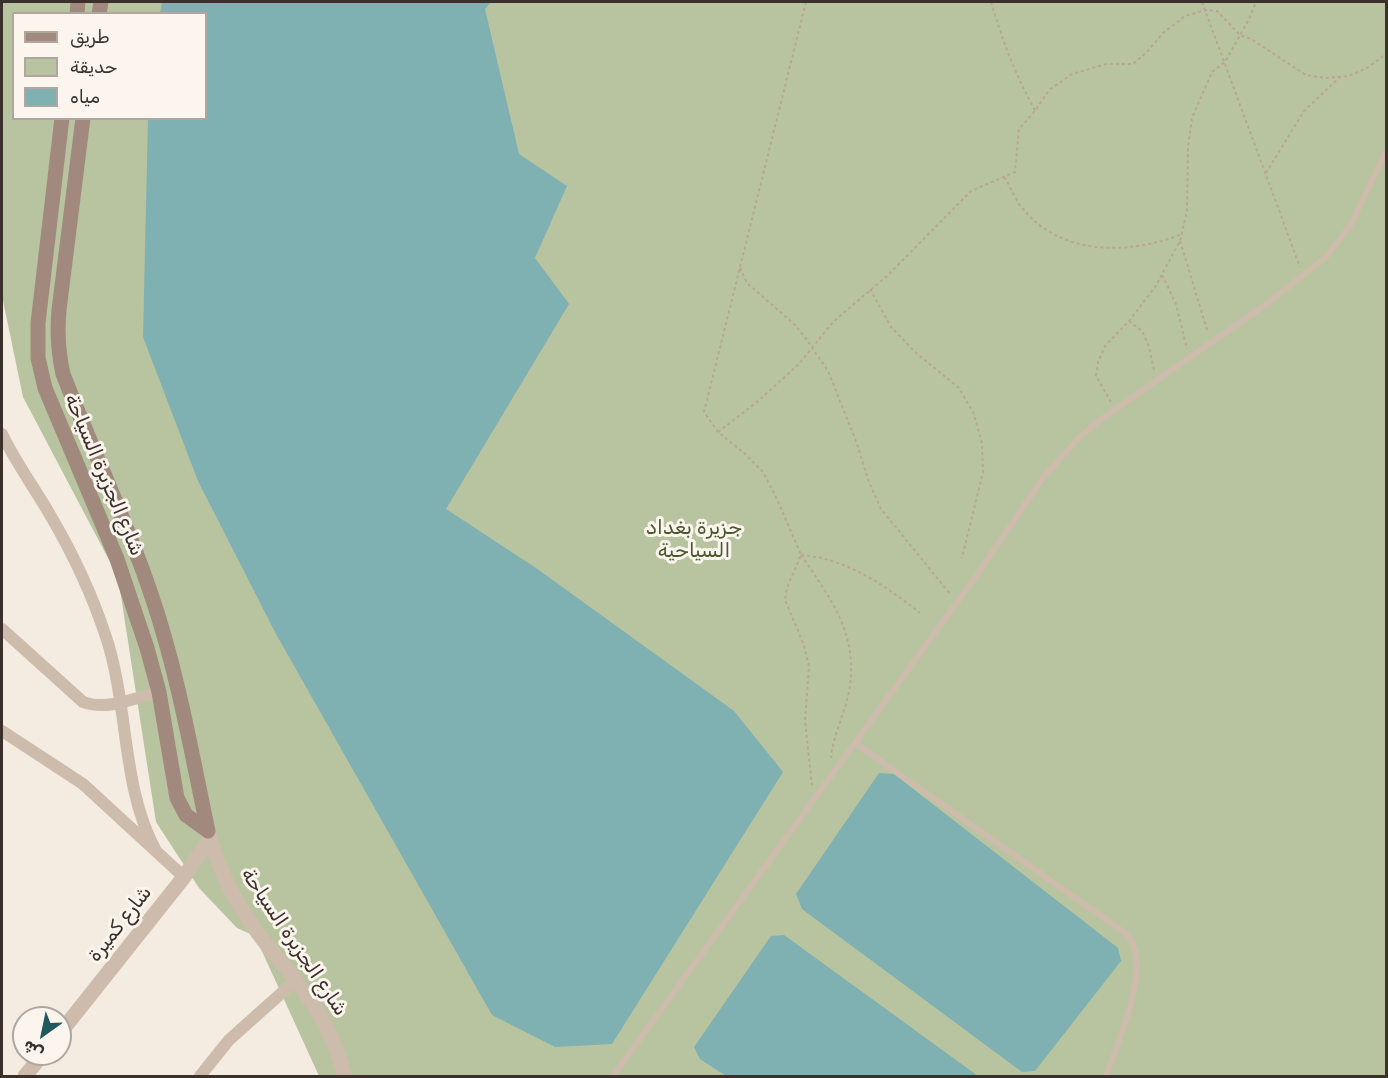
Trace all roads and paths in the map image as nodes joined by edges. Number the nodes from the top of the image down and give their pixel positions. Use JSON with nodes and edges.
{"nodes":[{"id":1,"x":806,"y":2,"type":"edge"},
{"id":2,"x":991,"y":2,"type":"edge"},
{"id":3,"x":1202,"y":2,"type":"edge"},
{"id":4,"x":1256,"y":2,"type":"edge"},
{"id":5,"x":1206,"y":10,"type":"junction"},
{"id":6,"x":1240,"y":35,"type":"junction"},
{"id":7,"x":1386,"y":54,"type":"edge"},
{"id":8,"x":1225,"y":62,"type":"junction"},
{"id":9,"x":1340,"y":77,"type":"junction"},
{"id":10,"x":1035,"y":111,"type":"junction"},
{"id":11,"x":62,"y":120,"type":"edge"},
{"id":12,"x":82,"y":120,"type":"edge"},
{"id":13,"x":1386,"y":152,"type":"edge"},
{"id":14,"x":1266,"y":173,"type":"junction"},
{"id":15,"x":1004,"y":177,"type":"junction"},
{"id":16,"x":1182,"y":234,"type":"junction"},
{"id":17,"x":1180,"y":241,"type":"junction"},
{"id":18,"x":740,"y":268,"type":"junction"},
{"id":19,"x":1162,"y":275,"type":"junction"},
{"id":20,"x":1303,"y":275,"type":"junction"},
{"id":21,"x":870,"y":290,"type":"junction"},
{"id":22,"x":1129,"y":321,"type":"junction"},
{"id":23,"x":1211,"y":342,"type":"junction"},
{"id":24,"x":812,"y":348,"type":"junction"},
{"id":25,"x":1189,"y":357,"type":"junction"},
{"id":26,"x":1152,"y":383,"type":"junction"},
{"id":27,"x":1116,"y":409,"type":"junction"},
{"id":28,"x":718,"y":432,"type":"junction"},
{"id":29,"x":2,"y":434,"type":"edge"},
{"id":30,"x":801,"y":555,"type":"junction"},
{"id":31,"x":963,"y":558,"type":"dead end"},
{"id":32,"x":958,"y":602,"type":"junction"},
{"id":33,"x":920,"y":614,"type":"dead end"},
{"id":34,"x":2,"y":629,"type":"edge"},
{"id":35,"x":159,"y":692,"type":"junction"},
{"id":36,"x":121,"y":702,"type":"junction"},
{"id":37,"x":2,"y":732,"type":"edge"},
{"id":38,"x":855,"y":743,"type":"junction"},
{"id":39,"x":833,"y":773,"type":"junction"},
{"id":40,"x":813,"y":801,"type":"junction"},
{"id":41,"x":209,"y":835,"type":"junction"},
{"id":42,"x":156,"y":851,"type":"junction"},
{"id":43,"x":183,"y":877,"type":"junction"},
{"id":44,"x":296,"y":981,"type":"junction"},
{"id":45,"x":72,"y":1018,"type":"edge"},
{"id":46,"x":200,"y":1077,"type":"edge"},
{"id":47,"x":345,"y":1077,"type":"edge"},
{"id":48,"x":613,"y":1077,"type":"edge"},
{"id":49,"x":1107,"y":1077,"type":"edge"}],
"edges":[{"from":1,"to":18,"type":"path"},
{"from":2,"to":10,"type":"path"},
{"from":3,"to":5,"type":"path"},
{"from":4,"to":6,"type":"path"},
{"from":5,"to":6,"type":"path"},
{"from":5,"to":8,"type":"path"},
{"from":5,"to":10,"type":"path"},
{"from":6,"to":8,"type":"path"},
{"from":6,"to":9,"type":"path"},
{"from":7,"to":9,"type":"path"},
{"from":8,"to":14,"type":"path"},
{"from":8,"to":16,"type":"path"},
{"from":9,"to":14,"type":"path"},
{"from":10,"to":15,"type":"path"},
{"from":11,"to":35,"type":"main road","name":"شارع الجزيرة السياحة"},
{"from":12,"to":41,"type":"main road","name":"شارع الجزيرة السياحة"},
{"from":13,"to":20,"type":"lane"},
{"from":14,"to":20,"type":"path"},
{"from":15,"to":16,"type":"path"},
{"from":15,"to":21,"type":"path"},
{"from":16,"to":17,"type":"path"},
{"from":17,"to":19,"type":"path"},
{"from":17,"to":23,"type":"path"},
{"from":18,"to":24,"type":"path"},
{"from":18,"to":28,"type":"path"},
{"from":19,"to":22,"type":"path"},
{"from":19,"to":25,"type":"path"},
{"from":20,"to":23,"type":"lane"},
{"from":21,"to":24,"type":"path"},
{"from":21,"to":31,"type":"path"},
{"from":22,"to":26,"type":"path"},
{"from":22,"to":27,"type":"path"},
{"from":23,"to":25,"type":"lane"},
{"from":24,"to":28,"type":"path"},
{"from":24,"to":32,"type":"path"},
{"from":25,"to":26,"type":"lane"},
{"from":26,"to":27,"type":"lane"},
{"from":27,"to":32,"type":"lane"},
{"from":28,"to":30,"type":"path"},
{"from":29,"to":36,"type":"street"},
{"from":30,"to":33,"type":"path"},
{"from":30,"to":39,"type":"path"},
{"from":30,"to":40,"type":"path"},
{"from":32,"to":38,"type":"lane"},
{"from":34,"to":36,"type":"street"},
{"from":35,"to":36,"type":"street"},
{"from":35,"to":41,"type":"main road","name":"شارع الجزيرة السياحة"},
{"from":36,"to":42,"type":"street"},
{"from":37,"to":42,"type":"street"},
{"from":38,"to":39,"type":"lane"},
{"from":38,"to":49,"type":"lane"},
{"from":39,"to":40,"type":"lane"},
{"from":40,"to":48,"type":"lane"},
{"from":41,"to":43,"type":"street","name":"شارع كميرة"},
{"from":41,"to":44,"type":"street","name":"شارع الجزيرة السياحة"},
{"from":42,"to":43,"type":"street"},
{"from":43,"to":45,"type":"street","name":"شارع كميرة"},
{"from":44,"to":46,"type":"street"},
{"from":44,"to":47,"type":"street","name":"شارع الجزيرة السياحة"}]}
